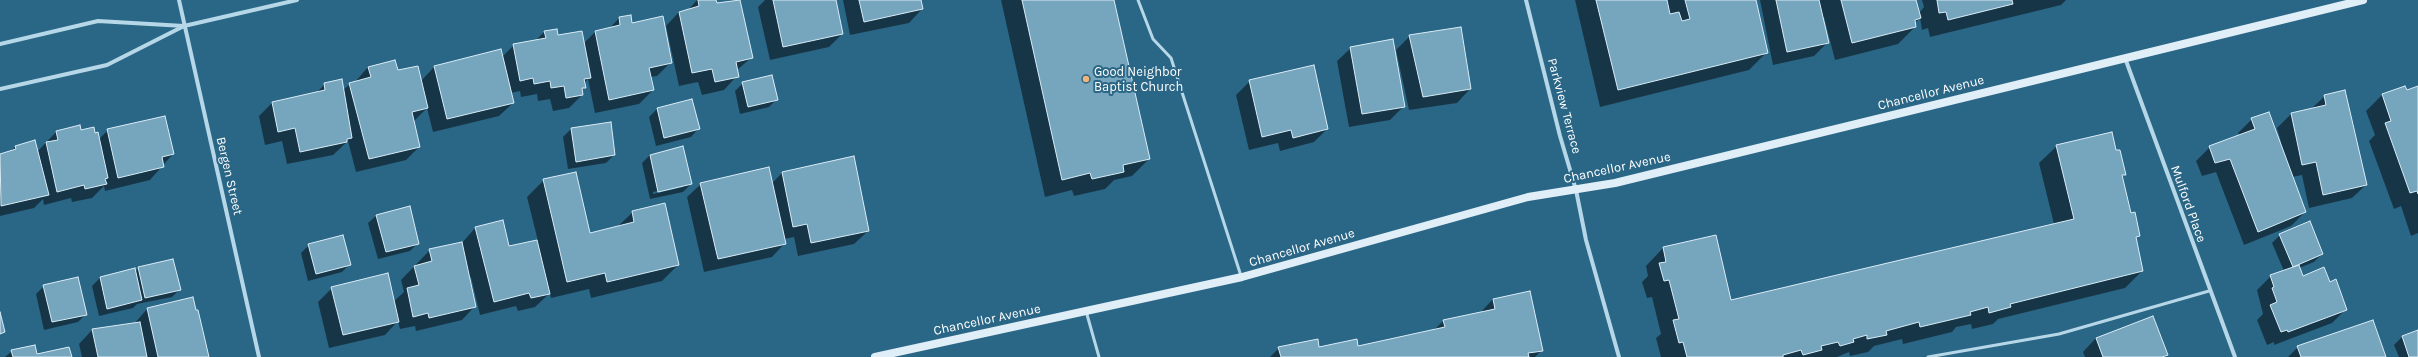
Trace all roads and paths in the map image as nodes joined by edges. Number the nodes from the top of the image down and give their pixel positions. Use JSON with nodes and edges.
{"nodes":[{"id":1,"x":180,"y":0,"type":"edge"},
{"id":2,"x":297,"y":0,"type":"edge"},
{"id":3,"x":1138,"y":0,"type":"edge"},
{"id":4,"x":1526,"y":0,"type":"edge"},
{"id":5,"x":2364,"y":0,"type":"edge"},
{"id":6,"x":184,"y":26,"type":"junction"},
{"id":7,"x":0,"y":44,"type":"edge"},
{"id":8,"x":2125,"y":58,"type":"junction"},
{"id":9,"x":0,"y":89,"type":"edge"},
{"id":10,"x":1576,"y":190,"type":"junction"},
{"id":11,"x":1242,"y":278,"type":"junction"},
{"id":12,"x":2209,"y":292,"type":"junction"},
{"id":13,"x":1086,"y":311,"type":"junction"},
{"id":14,"x":259,"y":357,"type":"edge"},
{"id":15,"x":875,"y":357,"type":"edge"},
{"id":16,"x":1099,"y":357,"type":"edge"},
{"id":17,"x":1619,"y":357,"type":"edge"},
{"id":18,"x":1928,"y":357,"type":"edge"},
{"id":19,"x":2235,"y":357,"type":"edge"}],
"edges":[{"from":1,"to":6,"type":"street","name":"Bergen Street"},
{"from":2,"to":6,"type":"street"},
{"from":3,"to":11,"type":"lane"},
{"from":4,"to":10,"type":"street","name":"Parkview Terrace"},
{"from":5,"to":8,"type":"main road","name":"Chancellor Avenue"},
{"from":6,"to":7,"type":"street"},
{"from":6,"to":9,"type":"street"},
{"from":6,"to":14,"type":"street","name":"Bergen Street"},
{"from":8,"to":10,"type":"main road","name":"Chancellor Avenue"},
{"from":8,"to":12,"type":"street","name":"Mulford Place"},
{"from":10,"to":11,"type":"main road","name":"Chancellor Avenue"},
{"from":10,"to":17,"type":"street","name":"Parkview Terrace"},
{"from":11,"to":13,"type":"main road","name":"Chancellor Avenue"},
{"from":12,"to":18,"type":"lane"},
{"from":12,"to":19,"type":"street","name":"Mulford Place"},
{"from":13,"to":15,"type":"main road","name":"Chancellor Avenue"},
{"from":13,"to":16,"type":"lane"}]}
